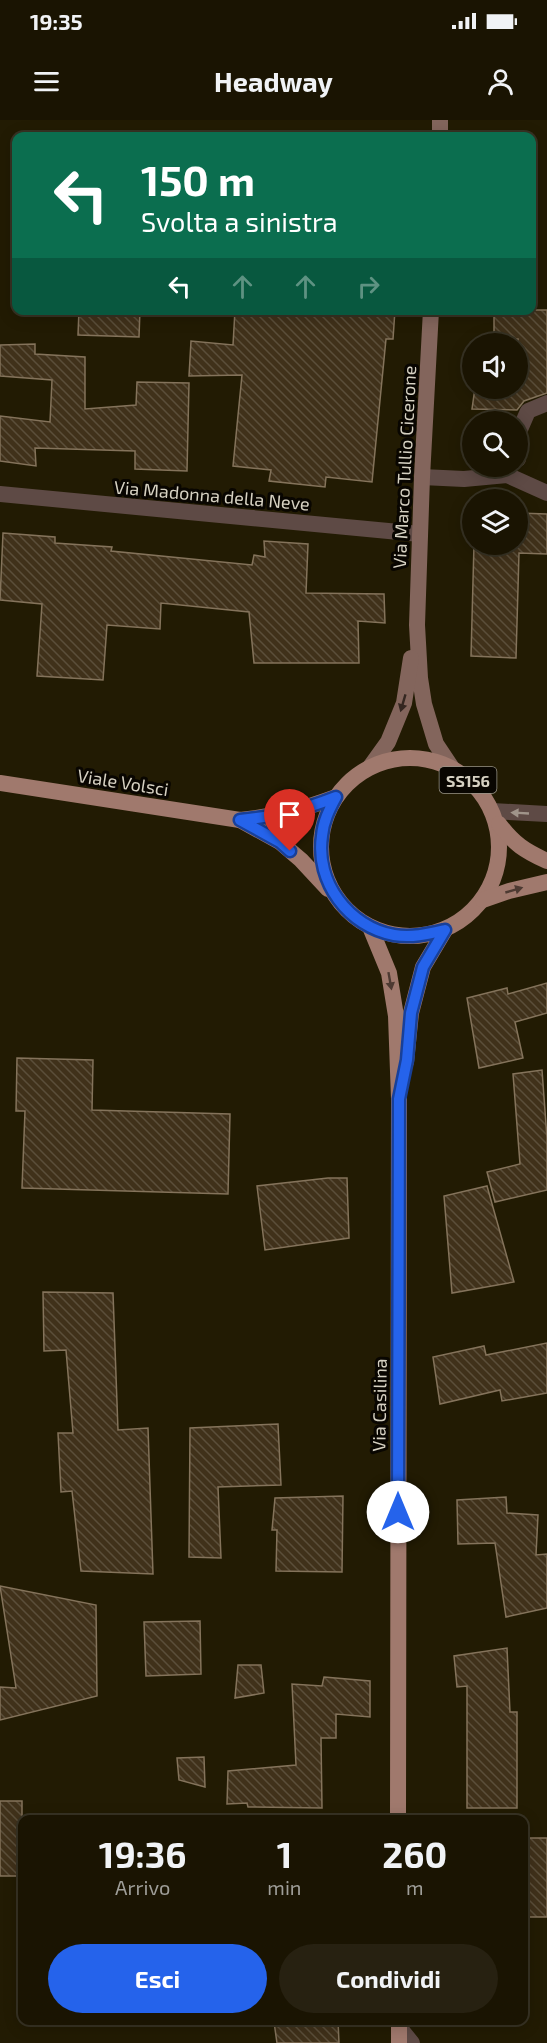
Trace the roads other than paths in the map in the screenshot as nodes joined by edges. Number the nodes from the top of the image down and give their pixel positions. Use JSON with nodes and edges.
{"nodes":[{"id":1,"x":431,"y":315,"type":"edge"},
{"id":2,"x":547,"y":403,"type":"edge"},
{"id":3,"x":528,"y":411,"type":"edge"},
{"id":4,"x":422,"y":477,"type":"junction"},
{"id":5,"x":476,"y":477,"type":"edge"},
{"id":6,"x":520,"y":477,"type":"edge"},
{"id":7,"x":547,"y":493,"type":"edge"},
{"id":8,"x":0,"y":494,"type":"edge"},
{"id":9,"x":420,"y":534,"type":"junction"},
{"id":10,"x":417,"y":625,"type":"junction"},
{"id":11,"x":370,"y":767,"type":"junction"},
{"id":12,"x":452,"y":768,"type":"junction"},
{"id":13,"x":0,"y":783,"type":"edge"},
{"id":14,"x":336,"y":797,"type":"junction"},
{"id":15,"x":547,"y":814,"type":"edge"},
{"id":16,"x":493,"y":815,"type":"junction"},
{"id":17,"x":240,"y":820,"type":"junction"},
{"id":18,"x":547,"y":861,"type":"edge"},
{"id":19,"x":547,"y":882,"type":"edge"},
{"id":20,"x":337,"y":898,"type":"junction"},
{"id":21,"x":483,"y":900,"type":"junction"},
{"id":22,"x":370,"y":927,"type":"junction"},
{"id":23,"x":445,"y":930,"type":"junction"},
{"id":24,"x":399,"y":1099,"type":"junction"},
{"id":25,"x":399,"y":1815,"type":"edge"},
{"id":26,"x":399,"y":2030,"type":"edge"},
{"id":27,"x":412,"y":2043,"type":"edge"}],
"edges":[{"from":1,"to":4,"type":"main road","name":"Via Marco Tullio Cicerone"},
{"from":2,"to":3,"type":"street"},
{"from":4,"to":5,"type":"street"},
{"from":4,"to":9,"type":"main road","name":"Via Marco Tullio Cicerone"},
{"from":6,"to":7,"type":"street"},
{"from":8,"to":9,"type":"street","name":"Via Madonna della Neve"},
{"from":9,"to":10,"type":"main road","name":"Via Marco Tullio Cicerone"},
{"from":10,"to":11,"type":"main road","name":"Via Marco Tullio Cicerone","one_way":true},
{"from":10,"to":12,"type":"main road","name":"Via Marco Tullio Cicerone"},
{"from":11,"to":12,"type":"main road","number":"SS156"},
{"from":11,"to":14,"type":"main road","number":"SS156"},
{"from":12,"to":16,"type":"main road","number":"SS156"},
{"from":13,"to":17,"type":"main road","name":"Viale Volsci","number":"SS156"},
{"from":14,"to":17,"type":"main road","name":"Viale Volsci","number":"SS156"},
{"from":14,"to":20,"type":"main road","number":"SS156"},
{"from":15,"to":16,"type":"street","one_way":true},
{"from":16,"to":18,"type":"main road","number":"SS156"},
{"from":16,"to":21,"type":"main road","number":"SS156"},
{"from":17,"to":20,"type":"main road","name":"Viale Volsci","number":"SS156"},
{"from":21,"to":19,"type":"main road","number":"SS156","one_way":true},
{"from":20,"to":22,"type":"main road","number":"SS156"},
{"from":21,"to":23,"type":"main road","number":"SS156"},
{"from":22,"to":23,"type":"main road","number":"SS156"},
{"from":22,"to":24,"type":"main road","name":"Via Casilina","one_way":true},
{"from":23,"to":24,"type":"main road","name":"Via Casilina"},
{"from":24,"to":25,"type":"main road","name":"Via Casilina"},
{"from":26,"to":27,"type":"street"}]}
